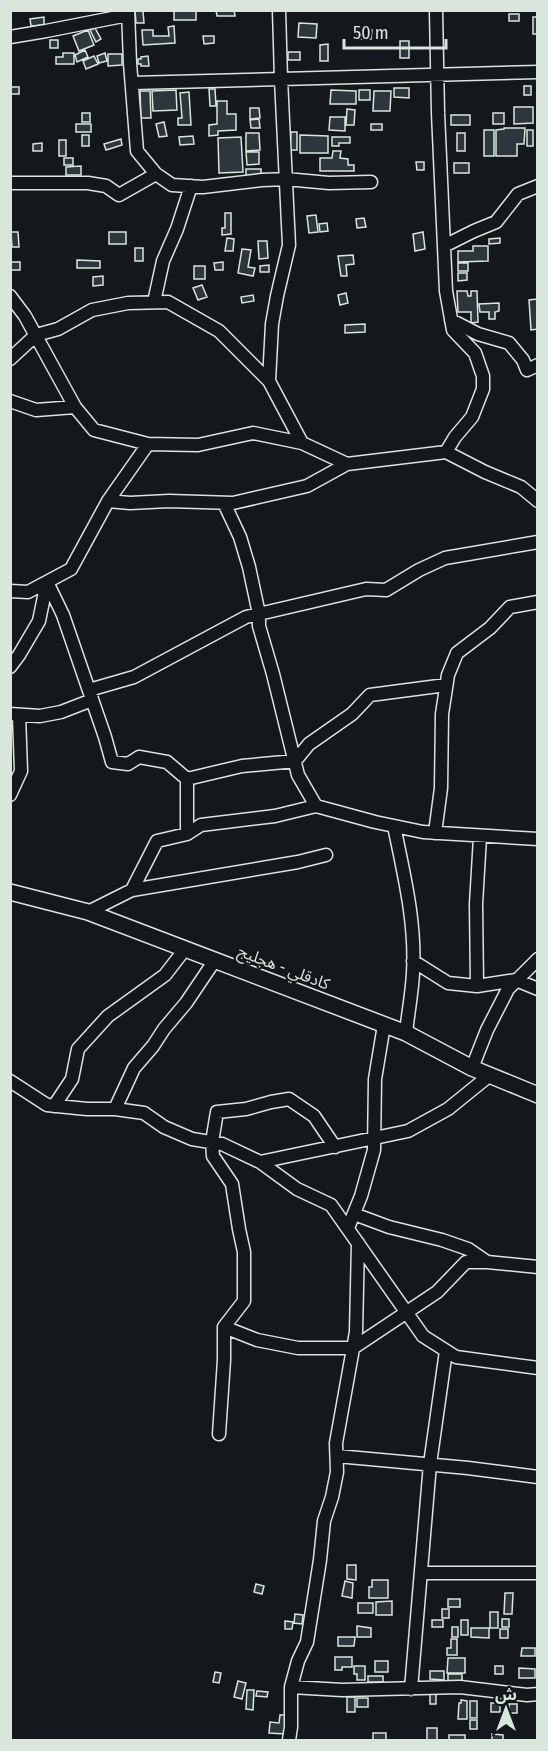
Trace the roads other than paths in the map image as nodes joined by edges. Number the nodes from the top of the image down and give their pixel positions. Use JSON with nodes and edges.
{"nodes":[{"id":1,"x":279,"y":10,"type":"edge"},
{"id":2,"x":436,"y":10,"type":"edge"},
{"id":3,"x":128,"y":13,"type":"edge"},
{"id":4,"x":10,"y":37,"type":"edge"},
{"id":5,"x":537,"y":72,"type":"edge"},
{"id":6,"x":437,"y":75,"type":"junction"},
{"id":7,"x":280,"y":79,"type":"junction"},
{"id":8,"x":132,"y":83,"type":"junction"},
{"id":9,"x":156,"y":174,"type":"junction"},
{"id":10,"x":286,"y":179,"type":"junction"},
{"id":11,"x":371,"y":182,"type":"dead end"},
{"id":12,"x":10,"y":183,"type":"edge"},
{"id":13,"x":191,"y":186,"type":"junction"},
{"id":14,"x":537,"y":186,"type":"edge"},
{"id":15,"x":444,"y":246,"type":"junction"},
{"id":16,"x":10,"y":296,"type":"edge"},
{"id":17,"x":154,"y":302,"type":"junction"},
{"id":18,"x":451,"y":320,"type":"junction"},
{"id":19,"x":36,"y":335,"type":"junction"},
{"id":20,"x":10,"y":359,"type":"edge"},
{"id":21,"x":537,"y":365,"type":"edge"},
{"id":22,"x":269,"y":381,"type":"junction"},
{"id":23,"x":10,"y":401,"type":"edge"},
{"id":24,"x":75,"y":407,"type":"junction"},
{"id":25,"x":302,"y":443,"type":"junction"},
{"id":26,"x":148,"y":444,"type":"junction"},
{"id":27,"x":446,"y":452,"type":"junction"},
{"id":28,"x":347,"y":464,"type":"junction"},
{"id":29,"x":108,"y":501,"type":"junction"},
{"id":30,"x":537,"y":501,"type":"edge"},
{"id":31,"x":224,"y":502,"type":"junction"},
{"id":32,"x":537,"y":542,"type":"edge"},
{"id":33,"x":47,"y":582,"type":"junction"},
{"id":34,"x":10,"y":591,"type":"edge"},
{"id":35,"x":537,"y":602,"type":"edge"},
{"id":36,"x":259,"y":614,"type":"junction"},
{"id":37,"x":10,"y":667,"type":"edge"},
{"id":38,"x":446,"y":685,"type":"junction"},
{"id":39,"x":90,"y":695,"type":"junction"},
{"id":40,"x":15,"y":715,"type":"edge"},
{"id":41,"x":294,"y":760,"type":"junction"},
{"id":42,"x":187,"y":779,"type":"junction"},
{"id":43,"x":10,"y":795,"type":"edge"},
{"id":44,"x":316,"y":806,"type":"junction"},
{"id":45,"x":393,"y":826,"type":"junction"},
{"id":46,"x":435,"y":833,"type":"junction"},
{"id":47,"x":187,"y":834,"type":"junction"},
{"id":48,"x":480,"y":837,"type":"junction"},
{"id":49,"x":537,"y":839,"type":"edge"},
{"id":50,"x":326,"y":855,"type":"dead end"},
{"id":51,"x":132,"y":890,"type":"junction"},
{"id":52,"x":10,"y":892,"type":"edge"},
{"id":53,"x":88,"y":912,"type":"junction"},
{"id":54,"x":185,"y":949,"type":"junction"},
{"id":55,"x":537,"y":959,"type":"edge"},
{"id":56,"x":215,"y":960,"type":"junction"},
{"id":57,"x":413,"y":961,"type":"junction"},
{"id":58,"x":516,"y":980,"type":"junction"},
{"id":59,"x":477,"y":986,"type":"junction"},
{"id":60,"x":537,"y":989,"type":"edge"},
{"id":61,"x":384,"y":1025,"type":"junction"},
{"id":62,"x":406,"y":1033,"type":"junction"},
{"id":63,"x":472,"y":1068,"type":"junction"},
{"id":64,"x":490,"y":1075,"type":"junction"},
{"id":65,"x":10,"y":1081,"type":"edge"},
{"id":66,"x":537,"y":1095,"type":"edge"},
{"id":67,"x":54,"y":1106,"type":"junction"},
{"id":68,"x":115,"y":1109,"type":"junction"},
{"id":69,"x":374,"y":1138,"type":"junction"},
{"id":70,"x":212,"y":1142,"type":"junction"},
{"id":71,"x":335,"y":1147,"type":"junction"},
{"id":72,"x":260,"y":1162,"type":"junction"},
{"id":73,"x":354,"y":1214,"type":"junction"},
{"id":74,"x":348,"y":1228,"type":"junction"},
{"id":75,"x":358,"y":1243,"type":"junction"},
{"id":76,"x":487,"y":1262,"type":"junction"},
{"id":77,"x":537,"y":1268,"type":"edge"},
{"id":78,"x":406,"y":1313,"type":"junction"},
{"id":79,"x":224,"y":1327,"type":"junction"},
{"id":80,"x":353,"y":1348,"type":"junction"},
{"id":81,"x":446,"y":1351,"type":"junction"},
{"id":82,"x":537,"y":1368,"type":"edge"},
{"id":83,"x":219,"y":1434,"type":"dead end"},
{"id":84,"x":337,"y":1456,"type":"junction"},
{"id":85,"x":430,"y":1464,"type":"junction"},
{"id":86,"x":537,"y":1477,"type":"edge"},
{"id":87,"x":422,"y":1573,"type":"junction"},
{"id":88,"x":537,"y":1574,"type":"edge"},
{"id":89,"x":291,"y":1688,"type":"junction"},
{"id":90,"x":411,"y":1689,"type":"junction"},
{"id":91,"x":537,"y":1694,"type":"edge"},
{"id":92,"x":289,"y":1740,"type":"edge"}],
"edges":[{"from":1,"to":7,"type":"street"},
{"from":2,"to":6,"type":"street"},
{"from":3,"to":4,"type":"street"},
{"from":3,"to":8,"type":"street"},
{"from":5,"to":6,"type":"street"},
{"from":6,"to":7,"type":"street"},
{"from":6,"to":15,"type":"street"},
{"from":7,"to":8,"type":"street"},
{"from":7,"to":10,"type":"street"},
{"from":8,"to":9,"type":"street"},
{"from":9,"to":12,"type":"street"},
{"from":9,"to":13,"type":"street"},
{"from":10,"to":11,"type":"street"},
{"from":10,"to":13,"type":"street"},
{"from":10,"to":22,"type":"street"},
{"from":13,"to":17,"type":"street"},
{"from":14,"to":15,"type":"street"},
{"from":15,"to":18,"type":"street"},
{"from":16,"to":19,"type":"street"},
{"from":17,"to":19,"type":"street"},
{"from":17,"to":22,"type":"street"},
{"from":18,"to":21,"type":"street"},
{"from":18,"to":27,"type":"street"},
{"from":19,"to":20,"type":"street"},
{"from":19,"to":24,"type":"street"},
{"from":22,"to":25,"type":"street"},
{"from":23,"to":24,"type":"street"},
{"from":24,"to":26,"type":"street"},
{"from":25,"to":26,"type":"street"},
{"from":25,"to":28,"type":"street"},
{"from":26,"to":29,"type":"street"},
{"from":27,"to":28,"type":"street"},
{"from":27,"to":30,"type":"street"},
{"from":28,"to":31,"type":"street"},
{"from":29,"to":31,"type":"street"},
{"from":29,"to":33,"type":"street"},
{"from":31,"to":36,"type":"street"},
{"from":32,"to":36,"type":"street"},
{"from":33,"to":34,"type":"street"},
{"from":33,"to":37,"type":"street"},
{"from":33,"to":39,"type":"street"},
{"from":35,"to":38,"type":"street"},
{"from":36,"to":39,"type":"street"},
{"from":36,"to":41,"type":"street"},
{"from":38,"to":41,"type":"street"},
{"from":38,"to":46,"type":"street"},
{"from":39,"to":40,"type":"street"},
{"from":39,"to":42,"type":"street"},
{"from":40,"to":43,"type":"street"},
{"from":41,"to":42,"type":"street"},
{"from":41,"to":44,"type":"street"},
{"from":42,"to":47,"type":"street"},
{"from":44,"to":45,"type":"street"},
{"from":44,"to":47,"type":"street"},
{"from":45,"to":46,"type":"street"},
{"from":45,"to":57,"type":"street"},
{"from":46,"to":48,"type":"street"},
{"from":47,"to":51,"type":"street"},
{"from":48,"to":49,"type":"street"},
{"from":48,"to":59,"type":"street"},
{"from":50,"to":51,"type":"street"},
{"from":51,"to":53,"type":"street"},
{"from":52,"to":53,"type":"street","name":"كادقلي - هجليج"},
{"from":53,"to":54,"type":"street","name":"كادقلي - هجليج"},
{"from":54,"to":56,"type":"street","name":"كادقلي - هجليج"},
{"from":54,"to":67,"type":"street"},
{"from":55,"to":58,"type":"street"},
{"from":56,"to":61,"type":"street","name":"كادقلي - هجليج"},
{"from":56,"to":68,"type":"street"},
{"from":57,"to":59,"type":"street"},
{"from":57,"to":62,"type":"street"},
{"from":58,"to":59,"type":"street"},
{"from":58,"to":60,"type":"street"},
{"from":58,"to":63,"type":"street"},
{"from":61,"to":62,"type":"street","name":"كادقلي - هجليج"},
{"from":61,"to":69,"type":"street"},
{"from":62,"to":63,"type":"street","name":"كادقلي - هجليج"},
{"from":63,"to":64,"type":"street","name":"كادقلي - هجليج"},
{"from":64,"to":66,"type":"street","name":"كادقلي - هجليج"},
{"from":64,"to":69,"type":"street"},
{"from":65,"to":67,"type":"street"},
{"from":67,"to":68,"type":"street"},
{"from":68,"to":70,"type":"street"},
{"from":69,"to":71,"type":"street"},
{"from":69,"to":73,"type":"street"},
{"from":70,"to":71,"type":"street"},
{"from":70,"to":72,"type":"street"},
{"from":70,"to":79,"type":"street"},
{"from":71,"to":72,"type":"street"},
{"from":72,"to":74,"type":"street"},
{"from":73,"to":74,"type":"street"},
{"from":73,"to":76,"type":"street"},
{"from":74,"to":75,"type":"street"},
{"from":75,"to":78,"type":"street"},
{"from":75,"to":80,"type":"street"},
{"from":76,"to":77,"type":"street"},
{"from":76,"to":78,"type":"street"},
{"from":78,"to":80,"type":"street"},
{"from":78,"to":81,"type":"street"},
{"from":79,"to":80,"type":"street"},
{"from":79,"to":83,"type":"street"},
{"from":80,"to":84,"type":"street"},
{"from":81,"to":82,"type":"street"},
{"from":81,"to":85,"type":"street"},
{"from":84,"to":85,"type":"street"},
{"from":84,"to":89,"type":"street"},
{"from":85,"to":86,"type":"street"},
{"from":85,"to":87,"type":"street"},
{"from":87,"to":88,"type":"street"},
{"from":87,"to":90,"type":"street"},
{"from":89,"to":90,"type":"street"},
{"from":89,"to":92,"type":"street"},
{"from":90,"to":91,"type":"street"}]}
